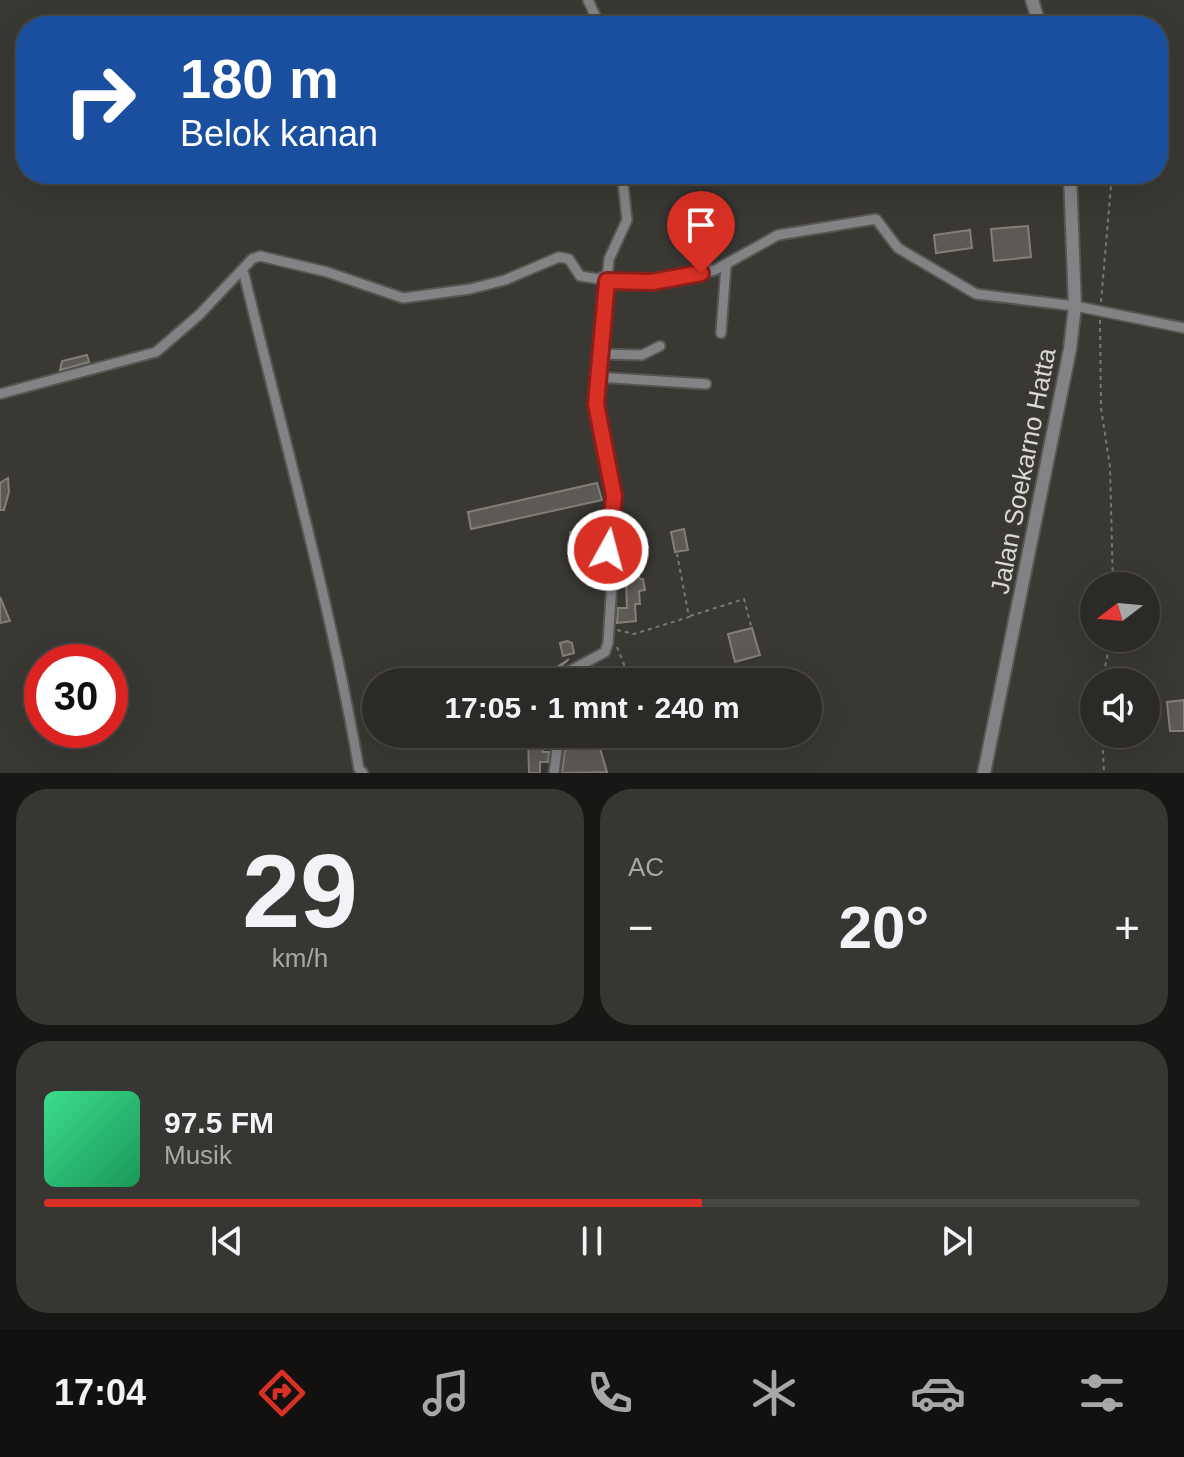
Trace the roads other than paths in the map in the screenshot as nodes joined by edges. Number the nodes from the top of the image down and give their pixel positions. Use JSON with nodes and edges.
{"nodes":[{"id":1,"x":623,"y":184,"type":"edge"},
{"id":2,"x":1070,"y":184,"type":"edge"},
{"id":3,"x":726,"y":266,"type":"junction"},
{"id":4,"x":240,"y":273,"type":"junction"},
{"id":5,"x":607,"y":277,"type":"junction"},
{"id":6,"x":1075,"y":306,"type":"junction"},
{"id":7,"x":1184,"y":328,"type":"edge"},
{"id":8,"x":721,"y":333,"type":"dead end"},
{"id":9,"x":660,"y":346,"type":"dead end"},
{"id":10,"x":601,"y":354,"type":"junction"},
{"id":11,"x":597,"y":377,"type":"junction"},
{"id":12,"x":706,"y":384,"type":"dead end"},
{"id":13,"x":0,"y":394,"type":"edge"},
{"id":14,"x":575,"y":668,"type":"edge"},
{"id":15,"x":557,"y":748,"type":"edge"},
{"id":16,"x":363,"y":773,"type":"edge"},
{"id":17,"x":554,"y":773,"type":"edge"},
{"id":18,"x":984,"y":773,"type":"edge"}],
"edges":[{"from":1,"to":5,"type":"street"},
{"from":2,"to":6,"type":"street","name":"Jalan Soekarno Hatta"},
{"from":3,"to":5,"type":"street"},
{"from":3,"to":6,"type":"street"},
{"from":3,"to":8,"type":"street"},
{"from":4,"to":5,"type":"street"},
{"from":4,"to":13,"type":"street"},
{"from":4,"to":16,"type":"street"},
{"from":5,"to":10,"type":"street"},
{"from":6,"to":7,"type":"street"},
{"from":6,"to":18,"type":"street","name":"Jalan Soekarno Hatta"},
{"from":9,"to":10,"type":"street"},
{"from":10,"to":11,"type":"street"},
{"from":11,"to":12,"type":"street"},
{"from":11,"to":14,"type":"street"},
{"from":15,"to":17,"type":"street"}]}
